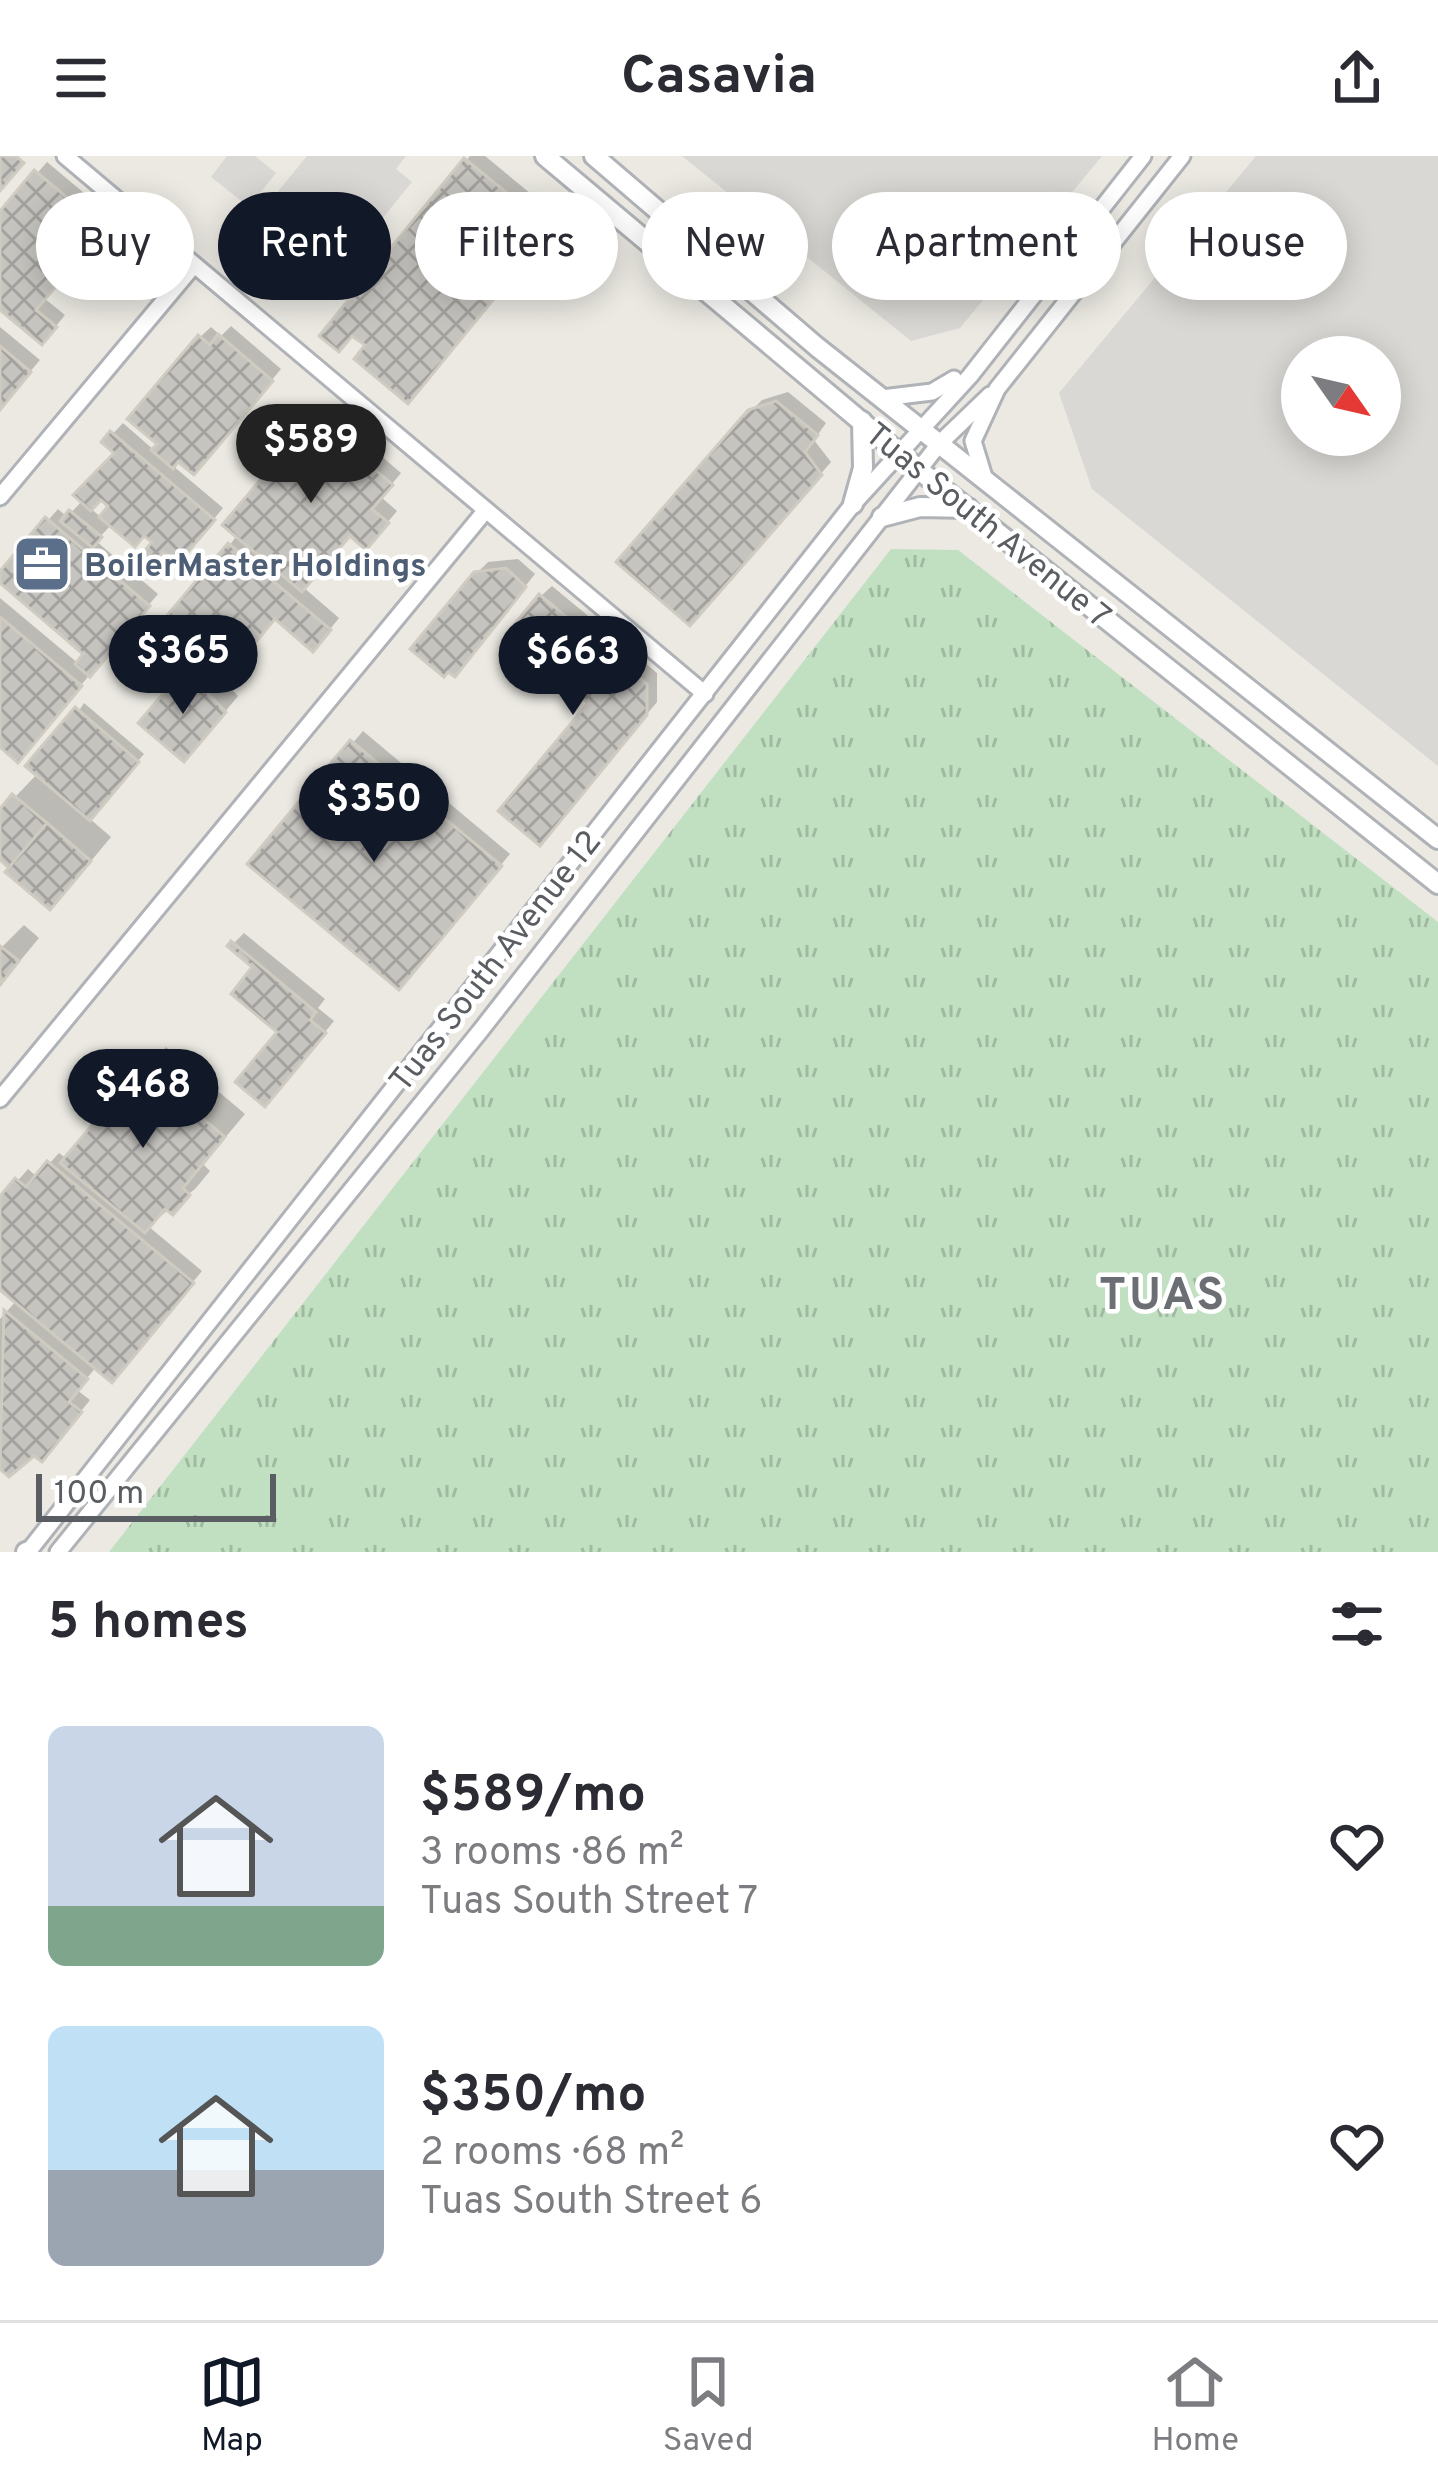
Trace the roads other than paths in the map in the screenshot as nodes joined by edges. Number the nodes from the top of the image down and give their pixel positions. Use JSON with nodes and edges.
{"nodes":[{"id":1,"x":65,"y":156,"type":"edge"},
{"id":2,"x":545,"y":156,"type":"edge"},
{"id":3,"x":595,"y":156,"type":"edge"},
{"id":4,"x":1143,"y":156,"type":"edge"},
{"id":5,"x":1182,"y":156,"type":"edge"},
{"id":6,"x":108,"y":192,"type":"edge"},
{"id":7,"x":194,"y":265,"type":"edge"},
{"id":8,"x":165,"y":300,"type":"edge"},
{"id":9,"x":983,"y":354,"type":"junction"},
{"id":10,"x":970,"y":376,"type":"junction"},
{"id":11,"x":994,"y":392,"type":"junction"},
{"id":12,"x":882,"y":398,"type":"junction"},
{"id":13,"x":862,"y":421,"type":"junction"},
{"id":14,"x":920,"y":429,"type":"junction"},
{"id":15,"x":939,"y":443,"type":"junction"},
{"id":16,"x":901,"y":454,"type":"junction"},
{"id":17,"x":919,"y":470,"type":"junction"},
{"id":18,"x":986,"y":481,"type":"junction"},
{"id":19,"x":0,"y":496,"type":"edge"},
{"id":20,"x":853,"y":504,"type":"junction"},
{"id":21,"x":968,"y":508,"type":"junction"},
{"id":22,"x":486,"y":510,"type":"junction"},
{"id":23,"x":882,"y":517,"type":"junction"},
{"id":24,"x":705,"y":694,"type":"junction"},
{"id":25,"x":1438,"y":839,"type":"edge"},
{"id":26,"x":1438,"y":884,"type":"edge"},
{"id":27,"x":0,"y":1100,"type":"edge"},
{"id":28,"x":27,"y":1552,"type":"edge"},
{"id":29,"x":58,"y":1552,"type":"edge"}],
"edges":[{"from":1,"to":6,"type":"street"},
{"from":2,"to":13,"type":"street","name":"Tuas South Avenue 7"},
{"from":3,"to":12,"type":"street","name":"Tuas South Avenue 7"},
{"from":4,"to":9,"type":"street","name":"Tuas South Avenue 12"},
{"from":5,"to":11,"type":"street","name":"Tuas South Avenue 12"},
{"from":7,"to":22,"type":"street"},
{"from":8,"to":19,"type":"street"},
{"from":9,"to":10,"type":"street","name":"Tuas South Avenue 12"},
{"from":9,"to":12,"type":"street"},
{"from":10,"to":11,"type":"street"},
{"from":10,"to":14,"type":"street","name":"Tuas South Avenue 12"},
{"from":11,"to":15,"type":"street","name":"Tuas South Avenue 12"},
{"from":11,"to":18,"type":"street"},
{"from":12,"to":14,"type":"street","name":"Tuas South Avenue 7"},
{"from":13,"to":16,"type":"street","name":"Tuas South Avenue 7"},
{"from":13,"to":20,"type":"street"},
{"from":14,"to":15,"type":"street","name":"Tuas South Avenue 7"},
{"from":14,"to":16,"type":"street","name":"Tuas South Avenue 12"},
{"from":15,"to":17,"type":"street","name":"Tuas South Avenue 12"},
{"from":15,"to":18,"type":"street","name":"Tuas South Avenue 7"},
{"from":16,"to":17,"type":"street","name":"Tuas South Avenue 7"},
{"from":16,"to":20,"type":"street","name":"Tuas South Avenue 12"},
{"from":17,"to":21,"type":"street","name":"Tuas South Avenue 7"},
{"from":17,"to":23,"type":"street","name":"Tuas South Avenue 12"},
{"from":18,"to":25,"type":"street","name":"Tuas South Avenue 7"},
{"from":20,"to":24,"type":"street","name":"Tuas South Avenue 12"},
{"from":21,"to":23,"type":"street"},
{"from":21,"to":26,"type":"street","name":"Tuas South Avenue 7"},
{"from":22,"to":24,"type":"street"},
{"from":22,"to":27,"type":"street"},
{"from":23,"to":29,"type":"street","name":"Tuas South Avenue 12"},
{"from":24,"to":28,"type":"street","name":"Tuas South Avenue 12"}]}
